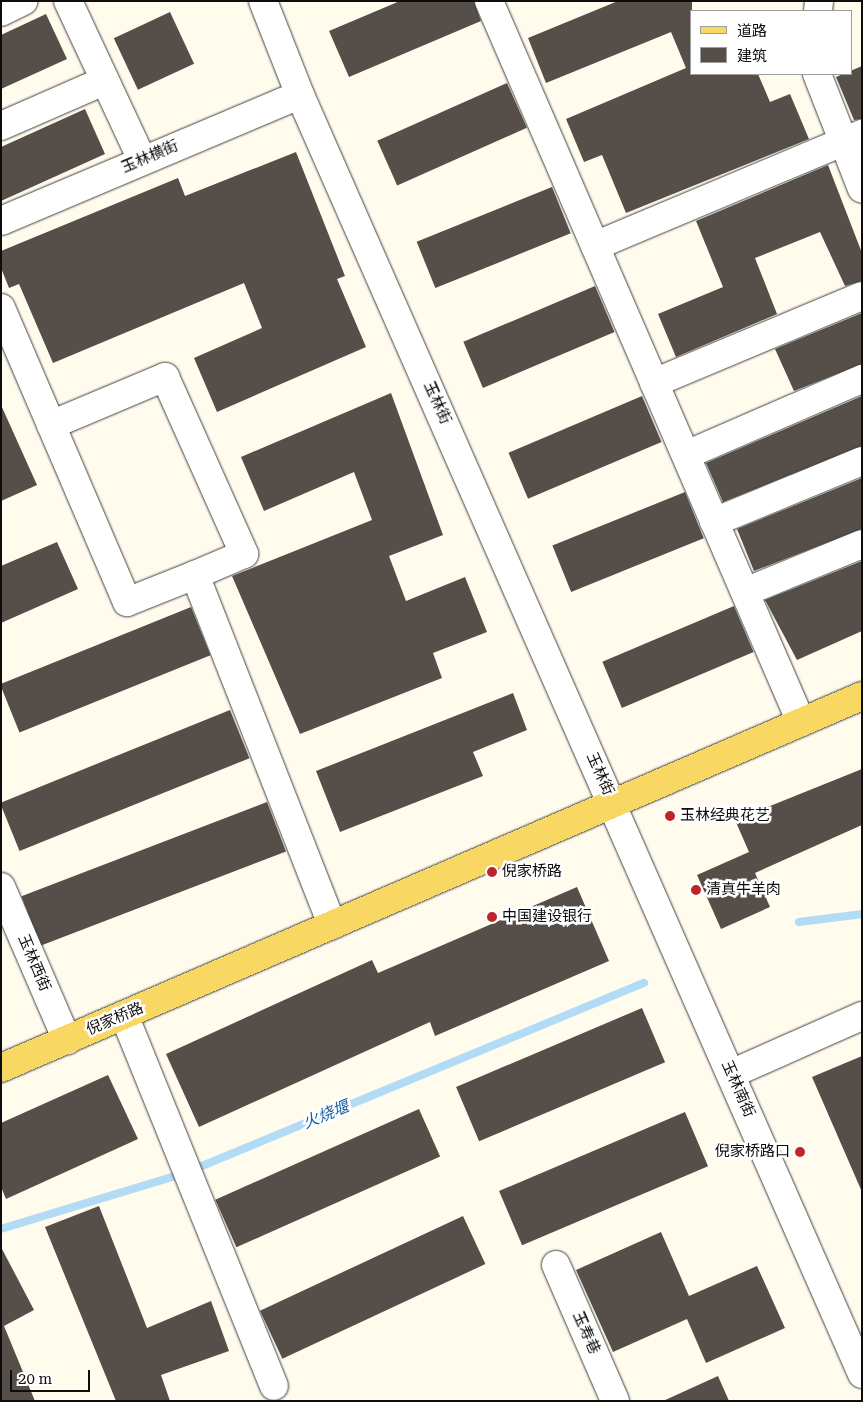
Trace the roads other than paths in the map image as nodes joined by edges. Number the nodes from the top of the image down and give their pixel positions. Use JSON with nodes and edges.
{"nodes":[{"id":1,"x":24,"y":1,"type":"edge"},
{"id":2,"x":68,"y":1,"type":"edge"},
{"id":3,"x":489,"y":1,"type":"edge"},
{"id":4,"x":273,"y":4,"type":"edge"},
{"id":5,"x":1,"y":12,"type":"edge"},
{"id":6,"x":818,"y":75,"type":"edge"},
{"id":7,"x":104,"y":81,"type":"junction"},
{"id":8,"x":300,"y":95,"type":"junction"},
{"id":9,"x":1,"y":126,"type":"edge"},
{"id":10,"x":852,"y":138,"type":"edge"},
{"id":11,"x":142,"y":160,"type":"junction"},
{"id":12,"x":862,"y":189,"type":"edge"},
{"id":13,"x":1,"y":221,"type":"edge"},
{"id":14,"x":595,"y":246,"type":"junction"},
{"id":15,"x":862,"y":296,"type":"edge"},
{"id":16,"x":1,"y":308,"type":"edge"},
{"id":17,"x":862,"y":379,"type":"edge"},
{"id":18,"x":654,"y":383,"type":"junction"},
{"id":19,"x":51,"y":425,"type":"junction"},
{"id":20,"x":686,"y":455,"type":"junction"},
{"id":21,"x":862,"y":461,"type":"edge"},
{"id":22,"x":714,"y":522,"type":"junction"},
{"id":23,"x":862,"y":544,"type":"edge"},
{"id":24,"x":195,"y":574,"type":"junction"},
{"id":25,"x":745,"y":592,"type":"junction"},
{"id":26,"x":862,"y":696,"type":"edge"},
{"id":27,"x":801,"y":722,"type":"junction"},
{"id":28,"x":614,"y":804,"type":"junction"},
{"id":29,"x":1,"y":887,"type":"edge"},
{"id":30,"x":332,"y":925,"type":"junction"},
{"id":31,"x":124,"y":1016,"type":"junction"},
{"id":32,"x":862,"y":1016,"type":"edge"},
{"id":33,"x":67,"y":1040,"type":"junction"},
{"id":34,"x":1,"y":1068,"type":"edge"},
{"id":35,"x":732,"y":1074,"type":"junction"},
{"id":36,"x":556,"y":1265,"type":"dead end"},
{"id":37,"x":862,"y":1374,"type":"edge"},
{"id":38,"x":274,"y":1386,"type":"dead end"},
{"id":39,"x":615,"y":1401,"type":"edge"}],
"edges":[{"from":1,"to":5,"type":"street"},
{"from":2,"to":7,"type":"street"},
{"from":3,"to":14,"type":"street"},
{"from":4,"to":8,"type":"street","name":"玉林街"},
{"from":6,"to":10,"type":"street"},
{"from":7,"to":9,"type":"street"},
{"from":7,"to":11,"type":"street"},
{"from":8,"to":11,"type":"street","name":"玉林横街"},
{"from":8,"to":28,"type":"street","name":"玉林街"},
{"from":10,"to":12,"type":"street"},
{"from":10,"to":14,"type":"street"},
{"from":11,"to":13,"type":"street","name":"玉林横街"},
{"from":14,"to":18,"type":"street"},
{"from":15,"to":18,"type":"street"},
{"from":16,"to":19,"type":"street"},
{"from":17,"to":20,"type":"street"},
{"from":18,"to":20,"type":"street"},
{"from":19,"to":24,"type":"street"},
{"from":19,"to":24,"type":"street"},
{"from":20,"to":22,"type":"street"},
{"from":21,"to":22,"type":"street"},
{"from":22,"to":25,"type":"street"},
{"from":23,"to":25,"type":"street"},
{"from":24,"to":30,"type":"street"},
{"from":25,"to":27,"type":"street"},
{"from":26,"to":27,"type":"main road","name":"倪家桥路"},
{"from":27,"to":28,"type":"main road","name":"倪家桥路"},
{"from":28,"to":30,"type":"main road","name":"倪家桥路"},
{"from":28,"to":35,"type":"street","name":"玉林南街"},
{"from":29,"to":33,"type":"street","name":"玉林西街"},
{"from":30,"to":31,"type":"main road","name":"倪家桥路"},
{"from":31,"to":33,"type":"main road","name":"倪家桥路"},
{"from":31,"to":38,"type":"street"},
{"from":32,"to":35,"type":"street"},
{"from":33,"to":34,"type":"main road","name":"倪家桥路"},
{"from":35,"to":37,"type":"street","name":"玉林南街"},
{"from":36,"to":39,"type":"street","name":"玉寿巷"}]}
